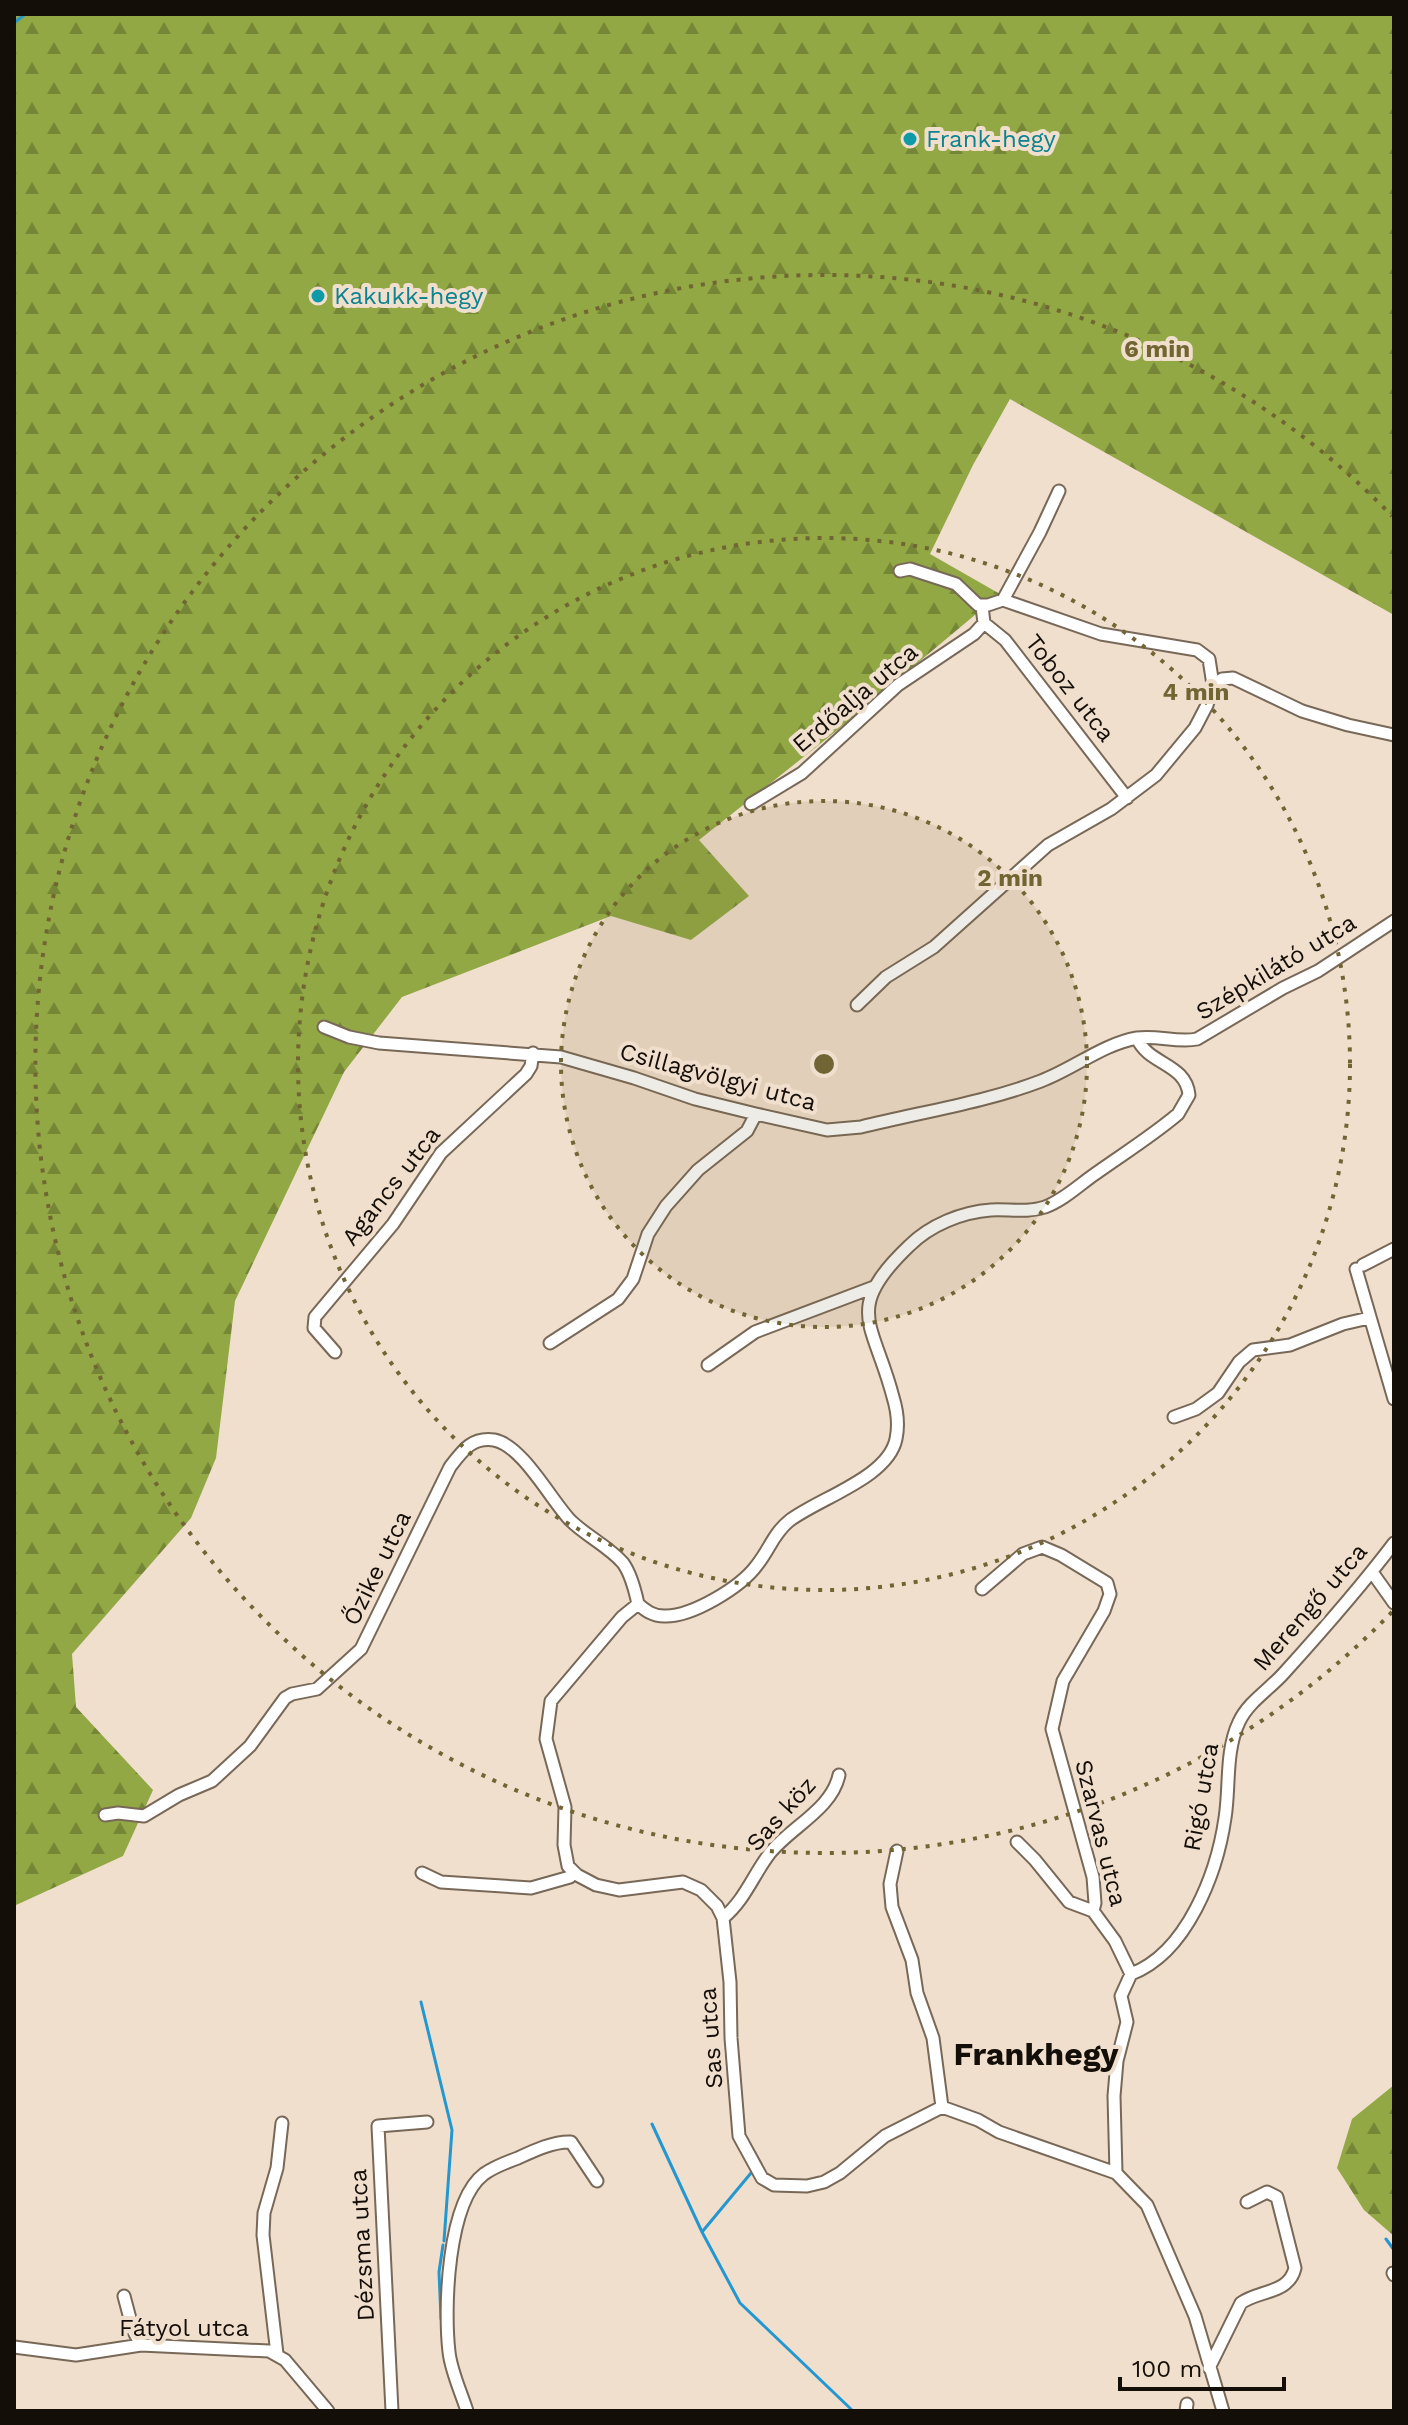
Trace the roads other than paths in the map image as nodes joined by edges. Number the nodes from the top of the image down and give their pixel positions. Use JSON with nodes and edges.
{"nodes":[{"id":1,"x":1059,"y":491,"type":"dead end"},
{"id":2,"x":900,"y":571,"type":"dead end"},
{"id":3,"x":1003,"y":600,"type":"junction"},
{"id":4,"x":982,"y":606,"type":"junction"},
{"id":5,"x":984,"y":623,"type":"junction"},
{"id":6,"x":1213,"y":685,"type":"junction"},
{"id":7,"x":1394,"y":735,"type":"edge"},
{"id":8,"x":1127,"y":798,"type":"junction"},
{"id":9,"x":751,"y":804,"type":"dead end"},
{"id":10,"x":1394,"y":921,"type":"edge"},
{"id":11,"x":857,"y":1005,"type":"dead end"},
{"id":12,"x":324,"y":1027,"type":"dead end"},
{"id":13,"x":1137,"y":1038,"type":"junction"},
{"id":14,"x":533,"y":1053,"type":"junction"},
{"id":15,"x":756,"y":1114,"type":"junction"},
{"id":16,"x":1394,"y":1249,"type":"edge"},
{"id":17,"x":874,"y":1287,"type":"junction"},
{"id":18,"x":1369,"y":1318,"type":"junction"},
{"id":19,"x":550,"y":1343,"type":"dead end"},
{"id":20,"x":335,"y":1352,"type":"dead end"},
{"id":21,"x":708,"y":1365,"type":"dead end"},
{"id":22,"x":1394,"y":1399,"type":"edge"},
{"id":23,"x":1174,"y":1417,"type":"dead end"},
{"id":24,"x":1394,"y":1543,"type":"edge"},
{"id":25,"x":1372,"y":1572,"type":"junction"},
{"id":26,"x":982,"y":1589,"type":"dead end"},
{"id":27,"x":1394,"y":1603,"type":"edge"},
{"id":28,"x":638,"y":1604,"type":"junction"},
{"id":29,"x":1257,"y":1700,"type":"joint"},
{"id":30,"x":839,"y":1775,"type":"dead end"},
{"id":31,"x":105,"y":1815,"type":"dead end"},
{"id":32,"x":1017,"y":1842,"type":"dead end"},
{"id":33,"x":897,"y":1851,"type":"dead end"},
{"id":34,"x":572,"y":1871,"type":"junction"},
{"id":35,"x":422,"y":1873,"type":"dead end"},
{"id":36,"x":1093,"y":1911,"type":"junction"},
{"id":37,"x":723,"y":1918,"type":"junction"},
{"id":38,"x":1131,"y":1974,"type":"junction"},
{"id":39,"x":942,"y":2107,"type":"junction"},
{"id":40,"x":427,"y":2122,"type":"dead end"},
{"id":41,"x":282,"y":2123,"type":"dead end"},
{"id":42,"x":1116,"y":2173,"type":"junction"},
{"id":43,"x":597,"y":2181,"type":"dead end"},
{"id":44,"x":1247,"y":2202,"type":"dead end"},
{"id":45,"x":124,"y":2296,"type":"dead end"},
{"id":46,"x":141,"y":2345,"type":"junction"},
{"id":47,"x":14,"y":2347,"type":"edge"},
{"id":48,"x":277,"y":2354,"type":"junction"},
{"id":49,"x":1209,"y":2368,"type":"junction"},
{"id":50,"x":328,"y":2411,"type":"edge"},
{"id":51,"x":392,"y":2411,"type":"edge"},
{"id":52,"x":467,"y":2411,"type":"edge"},
{"id":53,"x":1223,"y":2411,"type":"edge"}],
"edges":[{"from":1,"to":3,"type":"street"},
{"from":2,"to":4,"type":"street"},
{"from":3,"to":4,"type":"street"},
{"from":3,"to":6,"type":"street"},
{"from":4,"to":5,"type":"street"},
{"from":5,"to":8,"type":"street","name":"Toboz utca"},
{"from":5,"to":9,"type":"street","name":"Erdőalja utca"},
{"from":6,"to":7,"type":"street"},
{"from":6,"to":8,"type":"street"},
{"from":8,"to":11,"type":"street"},
{"from":10,"to":13,"type":"street","name":"Szépkilátó utca"},
{"from":12,"to":14,"type":"street","name":"Csillagvölgyi utca"},
{"from":13,"to":15,"type":"street","name":"Csillagvölgyi utca"},
{"from":13,"to":17,"type":"street"},
{"from":14,"to":15,"type":"street","name":"Csillagvölgyi utca"},
{"from":14,"to":20,"type":"street","name":"Agancs utca"},
{"from":15,"to":19,"type":"street"},
{"from":16,"to":18,"type":"street"},
{"from":17,"to":21,"type":"street"},
{"from":17,"to":28,"type":"street"},
{"from":18,"to":22,"type":"street"},
{"from":18,"to":23,"type":"street"},
{"from":24,"to":25,"type":"street","name":"Merengő utca"},
{"from":25,"to":27,"type":"street"},
{"from":25,"to":29,"type":"street","name":"Merengő utca"},
{"from":26,"to":36,"type":"street","name":"Szarvas utca"},
{"from":28,"to":31,"type":"street","name":"Őzike utca"},
{"from":28,"to":34,"type":"street"},
{"from":29,"to":38,"type":"street","name":"Rigó utca"},
{"from":30,"to":37,"type":"street","name":"Sas köz"},
{"from":32,"to":36,"type":"street"},
{"from":33,"to":39,"type":"street"},
{"from":34,"to":35,"type":"street"},
{"from":34,"to":37,"type":"street"},
{"from":36,"to":38,"type":"street","name":"Szarvas utca"},
{"from":37,"to":39,"type":"street","name":"Sas utca"},
{"from":38,"to":42,"type":"street"},
{"from":39,"to":42,"type":"street"},
{"from":40,"to":51,"type":"street","name":"Dézsma utca"},
{"from":41,"to":48,"type":"street"},
{"from":42,"to":49,"type":"street"},
{"from":43,"to":52,"type":"street"},
{"from":44,"to":49,"type":"street"},
{"from":45,"to":46,"type":"street"},
{"from":46,"to":47,"type":"street","name":"Fátyol utca"},
{"from":46,"to":48,"type":"street","name":"Fátyol utca"},
{"from":48,"to":50,"type":"street","name":"Fátyol utca"},
{"from":49,"to":53,"type":"street"}]}
